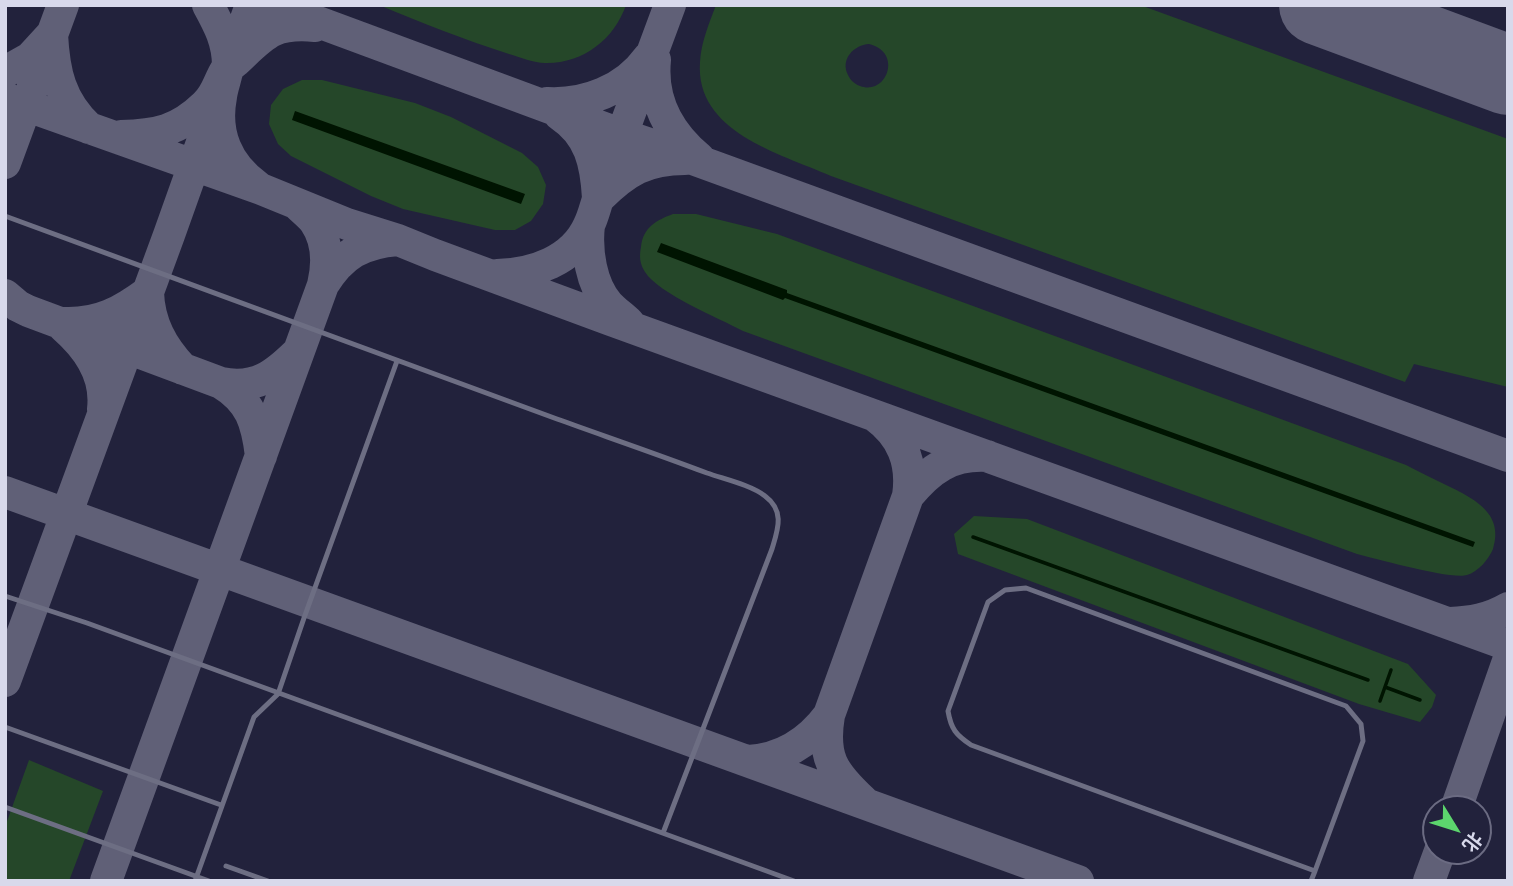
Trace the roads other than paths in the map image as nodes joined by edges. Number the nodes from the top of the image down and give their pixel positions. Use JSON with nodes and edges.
{"nodes":[{"id":1,"x":5,"y":216,"type":"edge"},
{"id":2,"x":397,"y":360,"type":"junction"},
{"id":3,"x":5,"y":596,"type":"edge"},
{"id":4,"x":278,"y":694,"type":"junction"},
{"id":5,"x":5,"y":727,"type":"edge"},
{"id":6,"x":221,"y":805,"type":"junction"},
{"id":7,"x":5,"y":807,"type":"edge"},
{"id":8,"x":663,"y":833,"type":"junction"},
{"id":9,"x":226,"y":866,"type":"dead end"},
{"id":10,"x":1315,"y":871,"type":"junction"},
{"id":11,"x":195,"y":879,"type":"edge"},
{"id":12,"x":209,"y":881,"type":"edge"},
{"id":13,"x":268,"y":881,"type":"edge"},
{"id":14,"x":794,"y":881,"type":"edge"},
{"id":15,"x":1311,"y":881,"type":"edge"}],
"edges":[{"from":1,"to":2,"type":"lane"},
{"from":2,"to":4,"type":"lane"},
{"from":2,"to":8,"type":"lane"},
{"from":3,"to":4,"type":"lane"},
{"from":4,"to":6,"type":"lane"},
{"from":4,"to":8,"type":"lane"},
{"from":5,"to":6,"type":"lane"},
{"from":6,"to":11,"type":"lane"},
{"from":7,"to":11,"type":"lane"},
{"from":8,"to":14,"type":"lane"},
{"from":9,"to":13,"type":"lane"},
{"from":10,"to":10,"type":"lane"},
{"from":10,"to":15,"type":"lane"},
{"from":11,"to":12,"type":"lane"}]}
